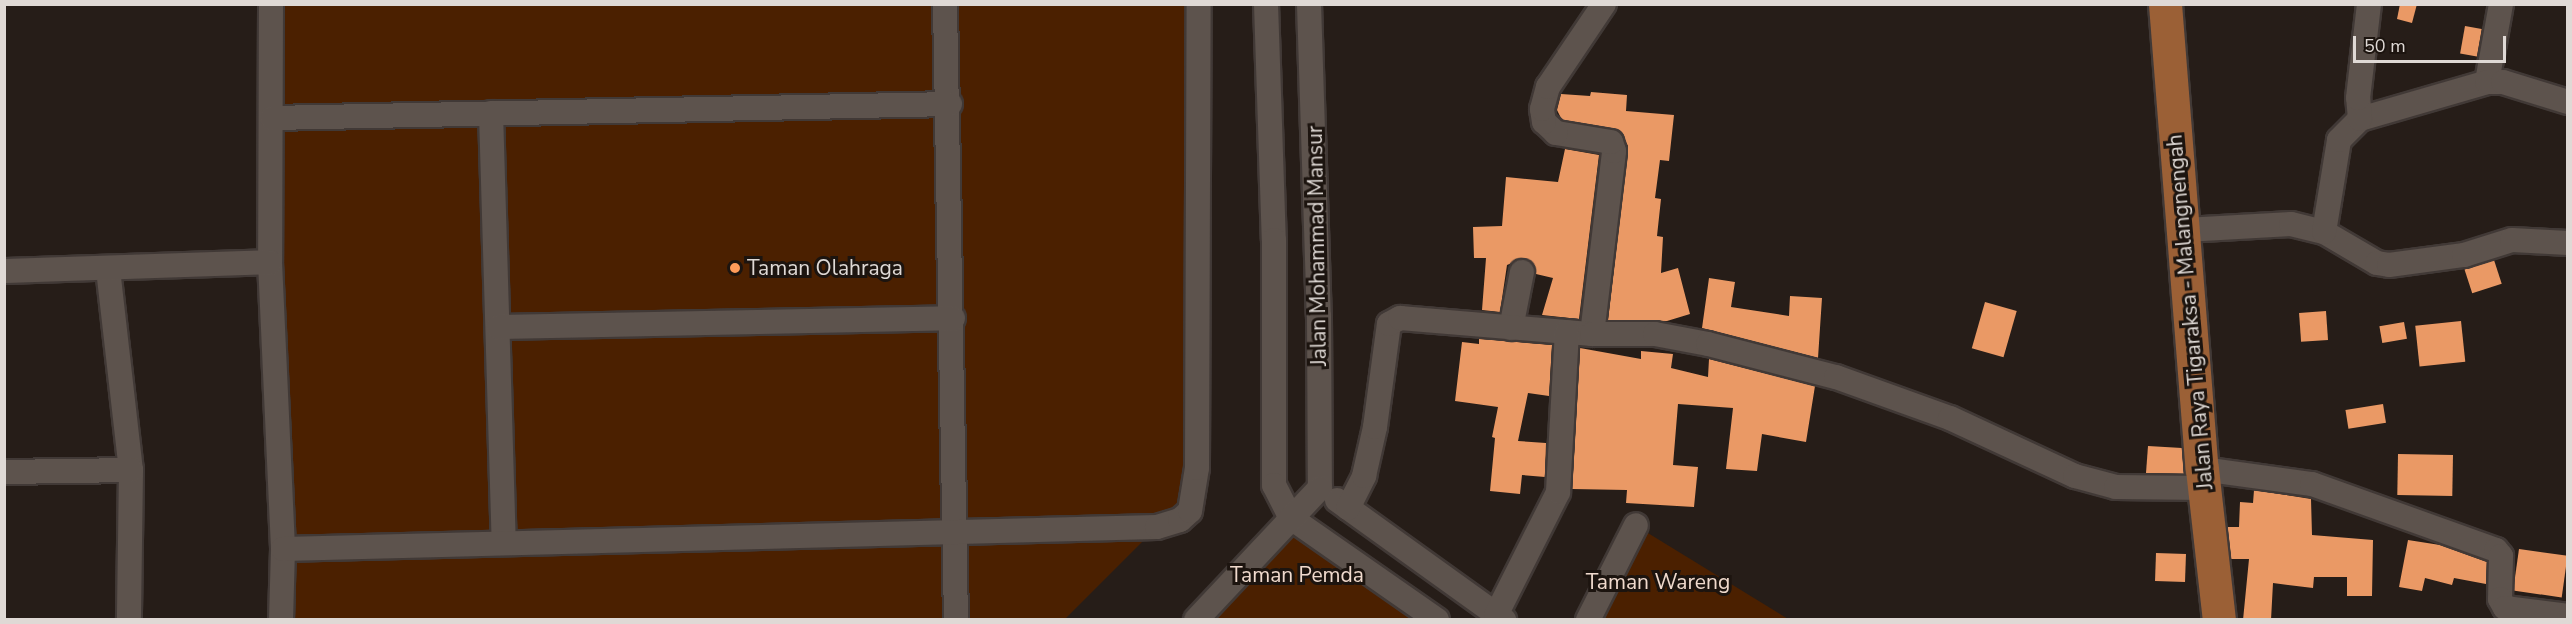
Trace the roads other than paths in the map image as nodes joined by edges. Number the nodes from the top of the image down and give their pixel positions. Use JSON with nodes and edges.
{"nodes":[{"id":1,"x":271,"y":4,"type":"edge"},
{"id":2,"x":945,"y":4,"type":"edge"},
{"id":3,"x":1199,"y":4,"type":"edge"},
{"id":4,"x":1266,"y":4,"type":"edge"},
{"id":5,"x":1309,"y":4,"type":"edge"},
{"id":6,"x":1604,"y":4,"type":"edge"},
{"id":7,"x":2165,"y":4,"type":"edge"},
{"id":8,"x":2369,"y":4,"type":"edge"},
{"id":9,"x":2501,"y":4,"type":"edge"},
{"id":10,"x":2487,"y":82,"type":"junction"},
{"id":11,"x":2568,"y":102,"type":"edge"},
{"id":12,"x":950,"y":104,"type":"junction"},
{"id":13,"x":491,"y":113,"type":"junction"},
{"id":14,"x":272,"y":118,"type":"junction"},
{"id":15,"x":2360,"y":119,"type":"junction"},
{"id":16,"x":2185,"y":230,"type":"junction"},
{"id":17,"x":2324,"y":232,"type":"junction"},
{"id":18,"x":2568,"y":243,"type":"edge"},
{"id":19,"x":270,"y":262,"type":"junction"},
{"id":20,"x":108,"y":269,"type":"junction"},
{"id":21,"x":4,"y":271,"type":"edge"},
{"id":22,"x":1522,"y":272,"type":"dead end"},
{"id":23,"x":953,"y":318,"type":"junction"},
{"id":24,"x":498,"y":327,"type":"junction"},
{"id":25,"x":1511,"y":328,"type":"junction"},
{"id":26,"x":1567,"y":332,"type":"junction"},
{"id":27,"x":1592,"y":334,"type":"junction"},
{"id":28,"x":131,"y":470,"type":"junction"},
{"id":29,"x":4,"y":472,"type":"edge"},
{"id":30,"x":2203,"y":479,"type":"junction"},
{"id":31,"x":1320,"y":488,"type":"junction"},
{"id":32,"x":1348,"y":508,"type":"junction"},
{"id":33,"x":1291,"y":518,"type":"junction"},
{"id":34,"x":1636,"y":525,"type":"dead end"},
{"id":35,"x":956,"y":532,"type":"junction"},
{"id":36,"x":504,"y":543,"type":"junction"},
{"id":37,"x":283,"y":549,"type":"junction"},
{"id":38,"x":2568,"y":616,"type":"edge"},
{"id":39,"x":1500,"y":617,"type":"edge"},
{"id":40,"x":129,"y":620,"type":"edge"},
{"id":41,"x":281,"y":620,"type":"edge"},
{"id":42,"x":956,"y":620,"type":"edge"},
{"id":43,"x":1196,"y":620,"type":"edge"},
{"id":44,"x":1437,"y":620,"type":"edge"},
{"id":45,"x":1588,"y":620,"type":"edge"},
{"id":46,"x":2219,"y":620,"type":"edge"}],
"edges":[{"from":1,"to":14,"type":"street"},
{"from":2,"to":12,"type":"street"},
{"from":3,"to":35,"type":"street"},
{"from":4,"to":33,"type":"street","name":"Jalan Mohammad Mansur"},
{"from":5,"to":31,"type":"street","name":"Jalan Mohammad Mansur"},
{"from":6,"to":27,"type":"street"},
{"from":7,"to":16,"type":"main road","name":"Jalan Raya Tigaraksa - Malangnengah"},
{"from":8,"to":15,"type":"street"},
{"from":9,"to":10,"type":"street"},
{"from":10,"to":11,"type":"street"},
{"from":10,"to":15,"type":"street"},
{"from":12,"to":13,"type":"street"},
{"from":12,"to":23,"type":"street"},
{"from":13,"to":14,"type":"street"},
{"from":13,"to":24,"type":"street"},
{"from":14,"to":19,"type":"street"},
{"from":15,"to":17,"type":"street"},
{"from":16,"to":17,"type":"street"},
{"from":16,"to":30,"type":"main road","name":"Jalan Raya Tigaraksa - Malangnengah"},
{"from":17,"to":18,"type":"street"},
{"from":19,"to":20,"type":"street"},
{"from":19,"to":37,"type":"street"},
{"from":20,"to":21,"type":"street"},
{"from":20,"to":28,"type":"street"},
{"from":22,"to":25,"type":"street"},
{"from":23,"to":24,"type":"street"},
{"from":23,"to":35,"type":"street"},
{"from":24,"to":36,"type":"street"},
{"from":25,"to":26,"type":"street"},
{"from":25,"to":32,"type":"street"},
{"from":26,"to":27,"type":"street"},
{"from":26,"to":39,"type":"street"},
{"from":27,"to":30,"type":"street"},
{"from":28,"to":29,"type":"street"},
{"from":28,"to":40,"type":"street"},
{"from":30,"to":38,"type":"street"},
{"from":30,"to":46,"type":"main road","name":"Jalan Raya Tigaraksa - Malangnengah"},
{"from":31,"to":32,"type":"street"},
{"from":31,"to":33,"type":"street"},
{"from":32,"to":39,"type":"street"},
{"from":33,"to":43,"type":"street"},
{"from":33,"to":44,"type":"street"},
{"from":34,"to":45,"type":"street"},
{"from":35,"to":36,"type":"street"},
{"from":35,"to":42,"type":"street"},
{"from":36,"to":37,"type":"street"},
{"from":37,"to":41,"type":"street"}]}
